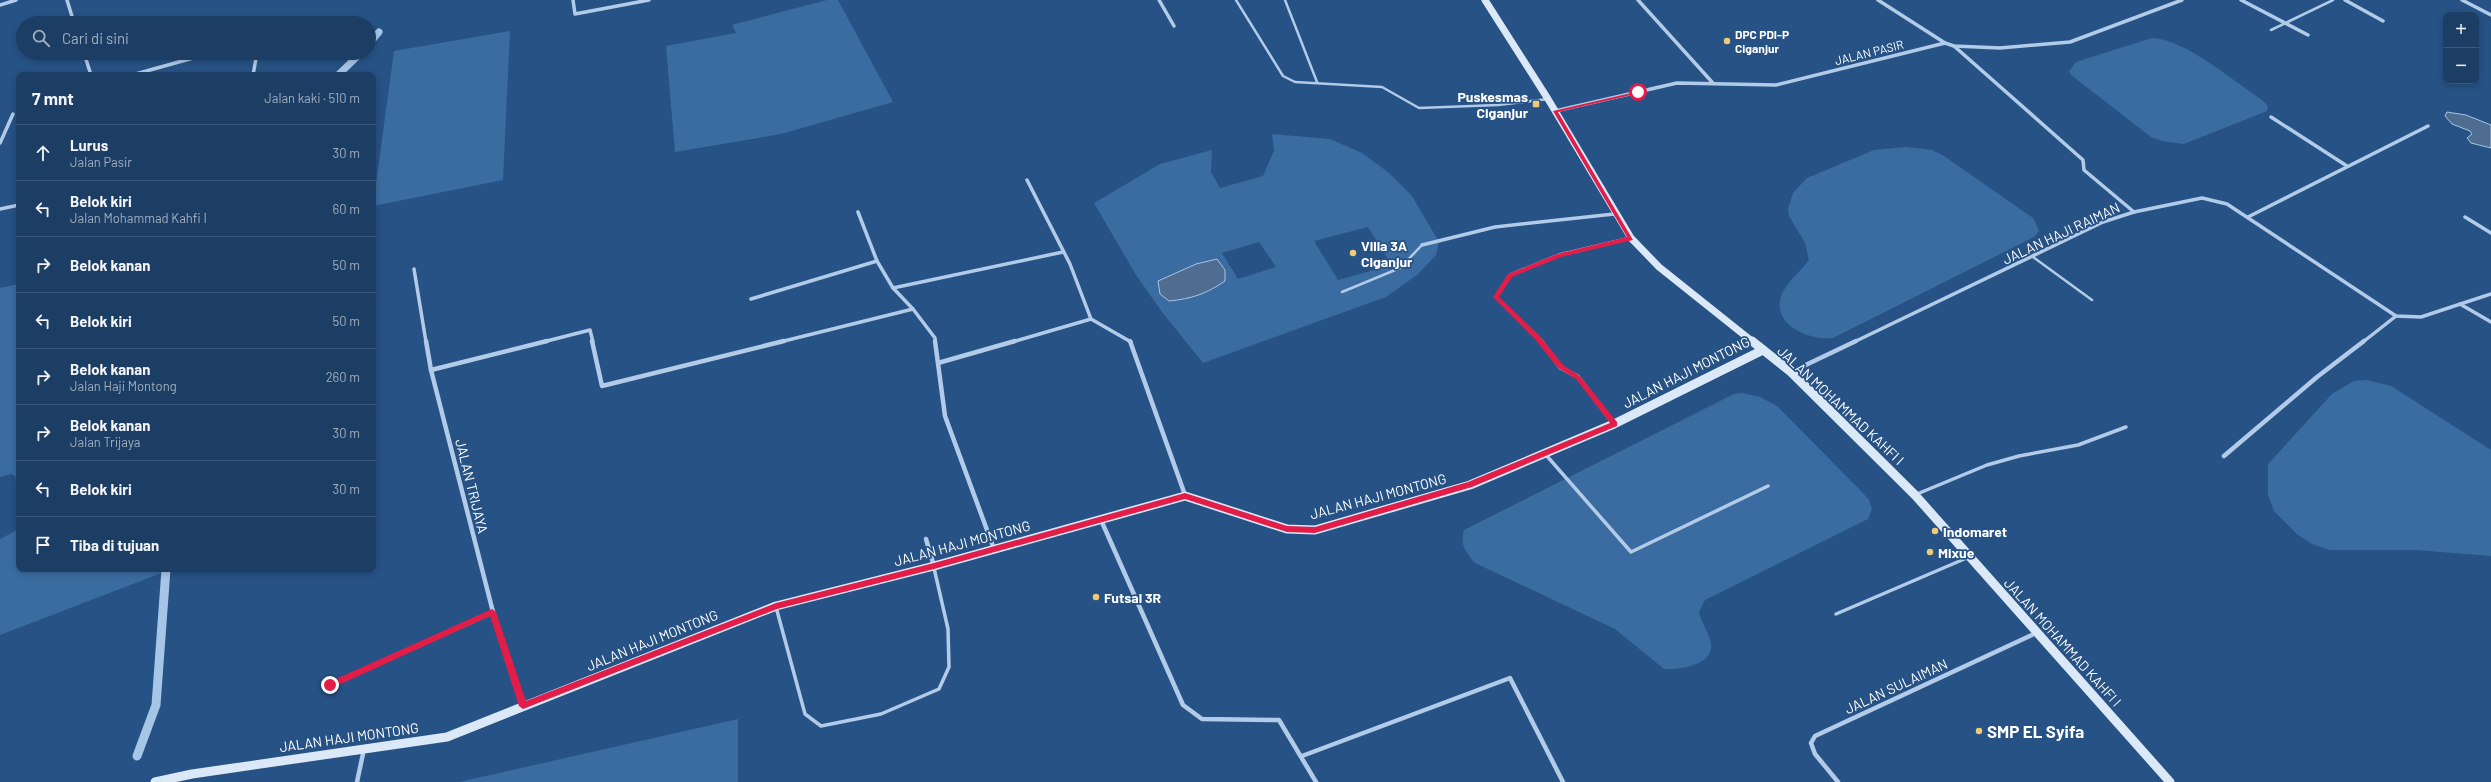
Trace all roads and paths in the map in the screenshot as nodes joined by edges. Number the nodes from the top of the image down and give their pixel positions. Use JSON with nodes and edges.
{"nodes":[{"id":1,"x":16,"y":0,"type":"edge"},
{"id":2,"x":67,"y":0,"type":"edge"},
{"id":3,"x":573,"y":0,"type":"edge"},
{"id":4,"x":649,"y":0,"type":"edge"},
{"id":5,"x":1160,"y":0,"type":"edge"},
{"id":6,"x":1236,"y":0,"type":"edge"},
{"id":7,"x":1285,"y":0,"type":"edge"},
{"id":8,"x":1485,"y":0,"type":"edge"},
{"id":9,"x":1638,"y":0,"type":"edge"},
{"id":10,"x":1878,"y":0,"type":"edge"},
{"id":11,"x":2182,"y":0,"type":"edge"},
{"id":12,"x":2241,"y":0,"type":"edge"},
{"id":13,"x":2333,"y":0,"type":"edge"},
{"id":14,"x":2345,"y":0,"type":"edge"},
{"id":15,"x":2462,"y":0,"type":"edge"},
{"id":16,"x":0,"y":5,"type":"edge"},
{"id":17,"x":2491,"y":15,"type":"edge"},
{"id":18,"x":72,"y":16,"type":"edge"},
{"id":19,"x":2383,"y":21,"type":"dead end"},
{"id":20,"x":2284,"y":23,"type":"junction"},
{"id":21,"x":1174,"y":26,"type":"dead end"},
{"id":22,"x":2271,"y":30,"type":"dead end"},
{"id":23,"x":2308,"y":35,"type":"dead end"},
{"id":24,"x":1945,"y":42,"type":"junction"},
{"id":25,"x":1954,"y":46,"type":"junction"},
{"id":26,"x":86,"y":60,"type":"edge"},
{"id":27,"x":186,"y":60,"type":"edge"},
{"id":28,"x":256,"y":60,"type":"edge"},
{"id":29,"x":90,"y":72,"type":"edge"},
{"id":30,"x":143,"y":72,"type":"edge"},
{"id":31,"x":254,"y":72,"type":"edge"},
{"id":32,"x":1317,"y":82,"type":"junction"},
{"id":33,"x":1712,"y":82,"type":"junction"},
{"id":34,"x":1548,"y":99,"type":"junction"},
{"id":35,"x":1555,"y":111,"type":"junction"},
{"id":36,"x":13,"y":114,"type":"dead end"},
{"id":37,"x":2271,"y":117,"type":"dead end"},
{"id":38,"x":2428,"y":126,"type":"dead end"},
{"id":39,"x":0,"y":143,"type":"edge"},
{"id":40,"x":2347,"y":166,"type":"junction"},
{"id":41,"x":1027,"y":180,"type":"dead end"},
{"id":42,"x":16,"y":206,"type":"edge"},
{"id":43,"x":0,"y":209,"type":"edge"},
{"id":44,"x":858,"y":212,"type":"dead end"},
{"id":45,"x":2134,"y":212,"type":"junction"},
{"id":46,"x":1614,"y":214,"type":"junction"},
{"id":47,"x":2248,"y":217,"type":"junction"},
{"id":48,"x":2465,"y":217,"type":"dead end"},
{"id":49,"x":2491,"y":233,"type":"edge"},
{"id":50,"x":1631,"y":238,"type":"junction"},
{"id":51,"x":1422,"y":245,"type":"joint"},
{"id":52,"x":1063,"y":252,"type":"junction"},
{"id":53,"x":2033,"y":257,"type":"junction"},
{"id":54,"x":877,"y":261,"type":"junction"},
{"id":55,"x":414,"y":269,"type":"dead end"},
{"id":56,"x":893,"y":288,"type":"junction"},
{"id":57,"x":1342,"y":292,"type":"dead end"},
{"id":58,"x":2491,"y":294,"type":"edge"},
{"id":59,"x":751,"y":299,"type":"dead end"},
{"id":60,"x":2092,"y":300,"type":"dead end"},
{"id":61,"x":2460,"y":304,"type":"junction"},
{"id":62,"x":913,"y":308,"type":"junction"},
{"id":63,"x":2396,"y":316,"type":"junction"},
{"id":64,"x":1091,"y":319,"type":"junction"},
{"id":65,"x":2491,"y":322,"type":"edge"},
{"id":66,"x":1763,"y":350,"type":"junction"},
{"id":67,"x":938,"y":363,"type":"junction"},
{"id":68,"x":431,"y":370,"type":"junction"},
{"id":69,"x":1791,"y":372,"type":"junction"},
{"id":70,"x":1614,"y":424,"type":"junction"},
{"id":71,"x":2126,"y":427,"type":"dead end"},
{"id":72,"x":1544,"y":453,"type":"junction"},
{"id":73,"x":2224,"y":456,"type":"dead end"},
{"id":74,"x":1768,"y":486,"type":"dead end"},
{"id":75,"x":1915,"y":494,"type":"junction"},
{"id":76,"x":1185,"y":496,"type":"junction"},
{"id":77,"x":1101,"y":520,"type":"junction"},
{"id":78,"x":926,"y":538,"type":"dead end"},
{"id":79,"x":994,"y":549,"type":"junction"},
{"id":80,"x":1969,"y":557,"type":"junction"},
{"id":81,"x":934,"y":566,"type":"junction"},
{"id":82,"x":776,"y":606,"type":"junction"},
{"id":83,"x":492,"y":612,"type":"junction"},
{"id":84,"x":1836,"y":614,"type":"dead end"},
{"id":85,"x":2036,"y":633,"type":"junction"},
{"id":86,"x":330,"y":685,"type":"dead end"},
{"id":87,"x":523,"y":706,"type":"junction"},
{"id":88,"x":364,"y":749,"type":"junction"},
{"id":89,"x":1302,"y":756,"type":"junction"},
{"id":90,"x":155,"y":782,"type":"edge"},
{"id":91,"x":357,"y":782,"type":"edge"},
{"id":92,"x":1316,"y":782,"type":"edge"},
{"id":93,"x":1563,"y":782,"type":"edge"},
{"id":94,"x":1838,"y":782,"type":"edge"},
{"id":95,"x":2170,"y":782,"type":"edge"}],
"edges":[{"from":1,"to":16,"type":"street"},
{"from":2,"to":18,"type":"street"},
{"from":3,"to":4,"type":"street"},
{"from":5,"to":21,"type":"street"},
{"from":6,"to":32,"type":"lane"},
{"from":7,"to":32,"type":"lane"},
{"from":8,"to":34,"type":"street","name":"JALAN MOHAMMAD KAHFI I"},
{"from":9,"to":33,"type":"street"},
{"from":10,"to":24,"type":"street"},
{"from":11,"to":25,"type":"street"},
{"from":12,"to":20,"type":"street"},
{"from":13,"to":20,"type":"lane"},
{"from":14,"to":19,"type":"street"},
{"from":15,"to":17,"type":"street"},
{"from":20,"to":22,"type":"lane"},
{"from":20,"to":23,"type":"street"},
{"from":24,"to":25,"type":"street"},
{"from":24,"to":33,"type":"street","name":"JALAN PASIR"},
{"from":25,"to":45,"type":"street"},
{"from":26,"to":29,"type":"street"},
{"from":27,"to":30,"type":"street"},
{"from":28,"to":31,"type":"street"},
{"from":32,"to":34,"type":"lane"},
{"from":33,"to":35,"type":"street","name":"JALAN PASIR"},
{"from":34,"to":35,"type":"street","name":"JALAN MOHAMMAD KAHFI I"},
{"from":35,"to":46,"type":"street","name":"JALAN MOHAMMAD KAHFI I"},
{"from":36,"to":39,"type":"street"},
{"from":37,"to":40,"type":"street"},
{"from":38,"to":40,"type":"street"},
{"from":40,"to":47,"type":"street"},
{"from":41,"to":52,"type":"street"},
{"from":42,"to":43,"type":"street"},
{"from":44,"to":54,"type":"street"},
{"from":45,"to":47,"type":"street","name":"JALAN HAJI RAIMAN"},
{"from":45,"to":53,"type":"street","name":"JALAN HAJI RAIMAN"},
{"from":46,"to":50,"type":"street","name":"JALAN MOHAMMAD KAHFI I"},
{"from":46,"to":51,"type":"street"},
{"from":47,"to":63,"type":"street","name":"JALAN HAJI RAIMAN"},
{"from":48,"to":49,"type":"street"},
{"from":50,"to":66,"type":"street","name":"JALAN MOHAMMAD KAHFI I"},
{"from":50,"to":70,"type":"street"},
{"from":51,"to":57,"type":"lane"},
{"from":52,"to":56,"type":"street"},
{"from":52,"to":64,"type":"street"},
{"from":53,"to":60,"type":"lane"},
{"from":53,"to":69,"type":"street","name":"JALAN HAJI RAIMAN"},
{"from":54,"to":56,"type":"street"},
{"from":54,"to":59,"type":"street"},
{"from":55,"to":68,"type":"street","name":"JALAN TRIJAYA"},
{"from":56,"to":62,"type":"street"},
{"from":58,"to":61,"type":"street"},
{"from":61,"to":63,"type":"street"},
{"from":61,"to":65,"type":"street"},
{"from":62,"to":67,"type":"street"},
{"from":62,"to":68,"type":"street"},
{"from":63,"to":73,"type":"street"},
{"from":64,"to":67,"type":"street"},
{"from":64,"to":76,"type":"street"},
{"from":66,"to":69,"type":"street","name":"JALAN MOHAMMAD KAHFI I"},
{"from":66,"to":70,"type":"street","name":"JALAN HAJI MONTONG"},
{"from":67,"to":79,"type":"street"},
{"from":68,"to":83,"type":"street","name":"JALAN TRIJAYA"},
{"from":69,"to":75,"type":"street","name":"JALAN MOHAMMAD KAHFI I"},
{"from":70,"to":72,"type":"street","name":"JALAN HAJI MONTONG"},
{"from":71,"to":75,"type":"lane"},
{"from":72,"to":74,"type":"lane"},
{"from":72,"to":76,"type":"street","name":"JALAN HAJI MONTONG"},
{"from":75,"to":80,"type":"street","name":"JALAN MOHAMMAD KAHFI I"},
{"from":76,"to":77,"type":"street","name":"JALAN HAJI MONTONG"},
{"from":77,"to":79,"type":"street","name":"JALAN HAJI MONTONG"},
{"from":77,"to":89,"type":"street"},
{"from":78,"to":81,"type":"street"},
{"from":79,"to":81,"type":"street","name":"JALAN HAJI MONTONG"},
{"from":80,"to":84,"type":"lane"},
{"from":80,"to":85,"type":"street","name":"JALAN MOHAMMAD KAHFI I"},
{"from":81,"to":82,"type":"street","name":"JALAN HAJI MONTONG"},
{"from":81,"to":82,"type":"lane"},
{"from":82,"to":87,"type":"street","name":"JALAN HAJI MONTONG"},
{"from":83,"to":86,"type":"street"},
{"from":83,"to":87,"type":"street","name":"JALAN TRIJAYA"},
{"from":85,"to":94,"type":"street","name":"JALAN SULAIMAN"},
{"from":85,"to":95,"type":"street","name":"JALAN MOHAMMAD KAHFI I"},
{"from":87,"to":88,"type":"street","name":"JALAN HAJI MONTONG"},
{"from":88,"to":90,"type":"street","name":"JALAN HAJI MONTONG"},
{"from":88,"to":91,"type":"street"},
{"from":89,"to":92,"type":"street"},
{"from":89,"to":93,"type":"street"}]}
